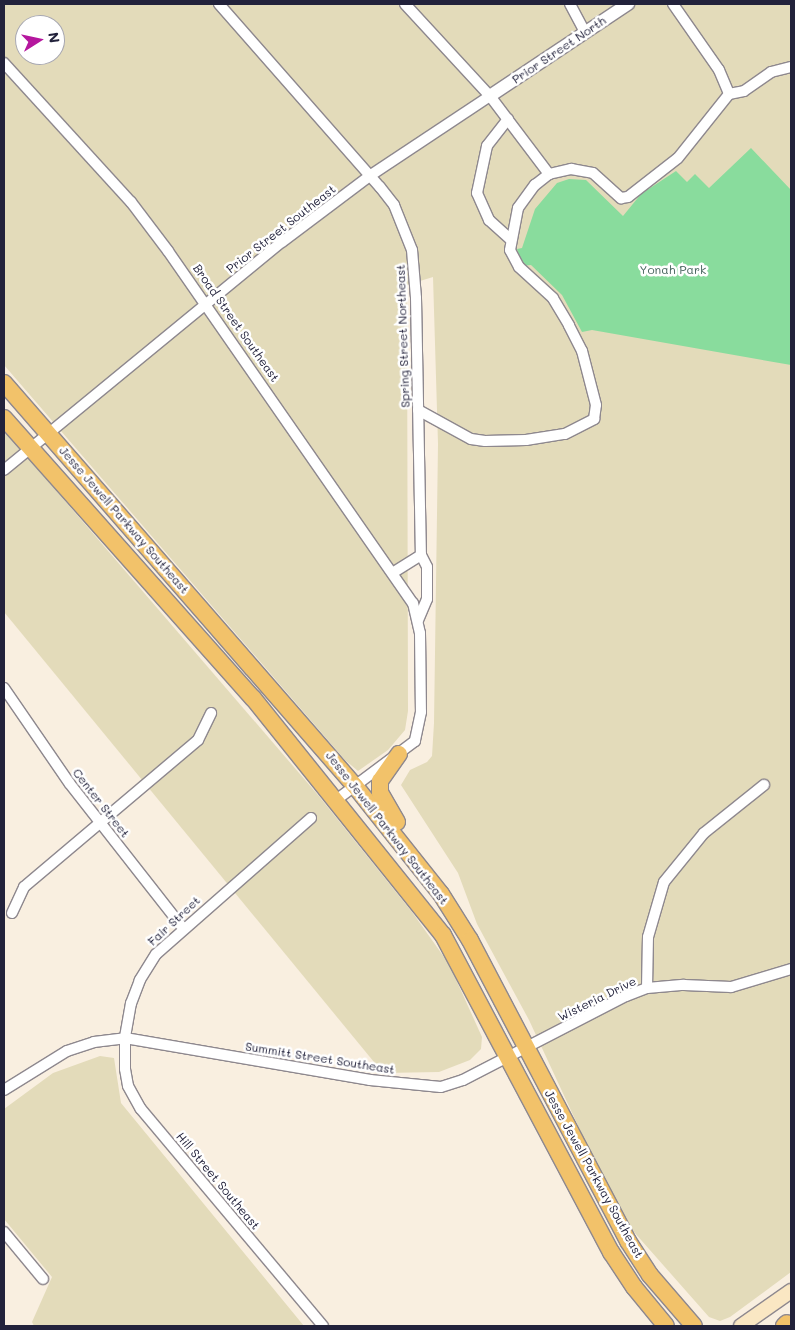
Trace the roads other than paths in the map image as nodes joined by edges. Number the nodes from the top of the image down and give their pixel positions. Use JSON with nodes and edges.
{"nodes":[{"id":1,"x":219,"y":4,"type":"edge"},
{"id":2,"x":405,"y":4,"type":"edge"},
{"id":3,"x":570,"y":4,"type":"edge"},
{"id":4,"x":628,"y":4,"type":"edge"},
{"id":5,"x":673,"y":4,"type":"edge"},
{"id":6,"x":585,"y":32,"type":"junction"},
{"id":7,"x":4,"y":63,"type":"edge"},
{"id":8,"x":791,"y":67,"type":"edge"},
{"id":9,"x":729,"y":94,"type":"junction"},
{"id":10,"x":490,"y":96,"type":"junction"},
{"id":11,"x":508,"y":119,"type":"junction"},
{"id":12,"x":549,"y":174,"type":"junction"},
{"id":13,"x":370,"y":175,"type":"junction"},
{"id":14,"x":510,"y":239,"type":"junction"},
{"id":15,"x":207,"y":303,"type":"junction"},
{"id":16,"x":4,"y":383,"type":"edge"},
{"id":17,"x":418,"y":410,"type":"junction"},
{"id":18,"x":4,"y":418,"type":"edge"},
{"id":19,"x":47,"y":433,"type":"junction"},
{"id":20,"x":30,"y":449,"type":"junction"},
{"id":21,"x":4,"y":470,"type":"edge"},
{"id":22,"x":421,"y":556,"type":"junction"},
{"id":23,"x":394,"y":572,"type":"junction"},
{"id":24,"x":418,"y":620,"type":"junction"},
{"id":25,"x":5,"y":692,"type":"edge"},
{"id":26,"x":211,"y":713,"type":"dead end"},
{"id":27,"x":399,"y":754,"type":"junction"},
{"id":28,"x":764,"y":785,"type":"dead end"},
{"id":29,"x":356,"y":786,"type":"junction"},
{"id":30,"x":336,"y":800,"type":"junction"},
{"id":31,"x":312,"y":818,"type":"dead end"},
{"id":32,"x":99,"y":821,"type":"junction"},
{"id":33,"x":441,"y":894,"type":"junction"},
{"id":34,"x":12,"y":913,"type":"dead end"},
{"id":35,"x":183,"y":928,"type":"junction"},
{"id":36,"x":791,"y":969,"type":"edge"},
{"id":37,"x":647,"y":988,"type":"junction"},
{"id":38,"x":125,"y":1038,"type":"junction"},
{"id":39,"x":526,"y":1048,"type":"junction"},
{"id":40,"x":507,"y":1058,"type":"junction"},
{"id":41,"x":4,"y":1090,"type":"edge"},
{"id":42,"x":4,"y":1232,"type":"edge"},
{"id":43,"x":44,"y":1279,"type":"dead end"},
{"id":44,"x":791,"y":1291,"type":"edge"},
{"id":45,"x":324,"y":1326,"type":"edge"},
{"id":46,"x":666,"y":1326,"type":"edge"},
{"id":47,"x":694,"y":1326,"type":"edge"},
{"id":48,"x":742,"y":1326,"type":"edge"}],
"edges":[{"from":1,"to":13,"type":"street","name":"Spring Street Northeast"},
{"from":2,"to":10,"type":"street"},
{"from":3,"to":6,"type":"street"},
{"from":4,"to":6,"type":"street","name":"Prior Street North"},
{"from":5,"to":9,"type":"street"},
{"from":6,"to":10,"type":"street","name":"Prior Street North"},
{"from":7,"to":15,"type":"street","name":"Broad Street Southeast"},
{"from":8,"to":9,"type":"street"},
{"from":9,"to":12,"type":"street"},
{"from":10,"to":11,"type":"street"},
{"from":10,"to":13,"type":"street","name":"Prior Street Southeast"},
{"from":11,"to":12,"type":"street"},
{"from":11,"to":14,"type":"street"},
{"from":12,"to":14,"type":"street"},
{"from":13,"to":15,"type":"street","name":"Prior Street Southeast"},
{"from":13,"to":17,"type":"street","name":"Spring Street Northeast"},
{"from":14,"to":17,"type":"street"},
{"from":15,"to":19,"type":"street","name":"Prior Street Southeast"},
{"from":15,"to":23,"type":"street","name":"Broad Street Southeast"},
{"from":16,"to":19,"type":"main road","name":"Jesse Jewell Parkway Southeast"},
{"from":17,"to":22,"type":"street","name":"Spring Street Northeast"},
{"from":18,"to":20,"type":"main road","name":"Jesse Jewell Parkway Southeast"},
{"from":19,"to":20,"type":"street","name":"Prior Street Southeast"},
{"from":19,"to":29,"type":"main road","name":"Jesse Jewell Parkway Southeast"},
{"from":20,"to":21,"type":"street","name":"Prior Street Southeast"},
{"from":20,"to":30,"type":"main road","name":"Jesse Jewell Parkway Southeast"},
{"from":22,"to":23,"type":"street"},
{"from":22,"to":24,"type":"street","name":"Spring Street Northeast"},
{"from":23,"to":24,"type":"street","name":"Broad Street Southeast"},
{"from":24,"to":27,"type":"street","name":"Spring Street Northeast"},
{"from":25,"to":32,"type":"street","name":"Center Street"},
{"from":26,"to":32,"type":"street"},
{"from":27,"to":29,"type":"street","name":"Spring Street Northeast"},
{"from":27,"to":33,"type":"main road"},
{"from":28,"to":37,"type":"street"},
{"from":29,"to":30,"type":"street","name":"Spring Street Northeast"},
{"from":29,"to":33,"type":"main road","name":"Jesse Jewell Parkway Southeast"},
{"from":30,"to":40,"type":"main road","name":"Jesse Jewell Parkway Southeast"},
{"from":31,"to":35,"type":"street","name":"Fair Street"},
{"from":32,"to":34,"type":"street"},
{"from":32,"to":35,"type":"street","name":"Center Street"},
{"from":33,"to":39,"type":"main road","name":"Jesse Jewell Parkway Southeast"},
{"from":35,"to":38,"type":"street","name":"Fair Street"},
{"from":36,"to":37,"type":"street","name":"Wisteria Drive"},
{"from":37,"to":39,"type":"street","name":"Wisteria Drive"},
{"from":38,"to":40,"type":"street","name":"Summitt Street Southeast"},
{"from":38,"to":41,"type":"street"},
{"from":38,"to":45,"type":"street","name":"Hill Street Southeast"},
{"from":39,"to":40,"type":"street","name":"Wisteria Drive"},
{"from":39,"to":47,"type":"main road","name":"Jesse Jewell Parkway Southeast"},
{"from":40,"to":46,"type":"main road","name":"Jesse Jewell Parkway Southeast"},
{"from":42,"to":43,"type":"street"},
{"from":44,"to":48,"type":"main road"}]}
